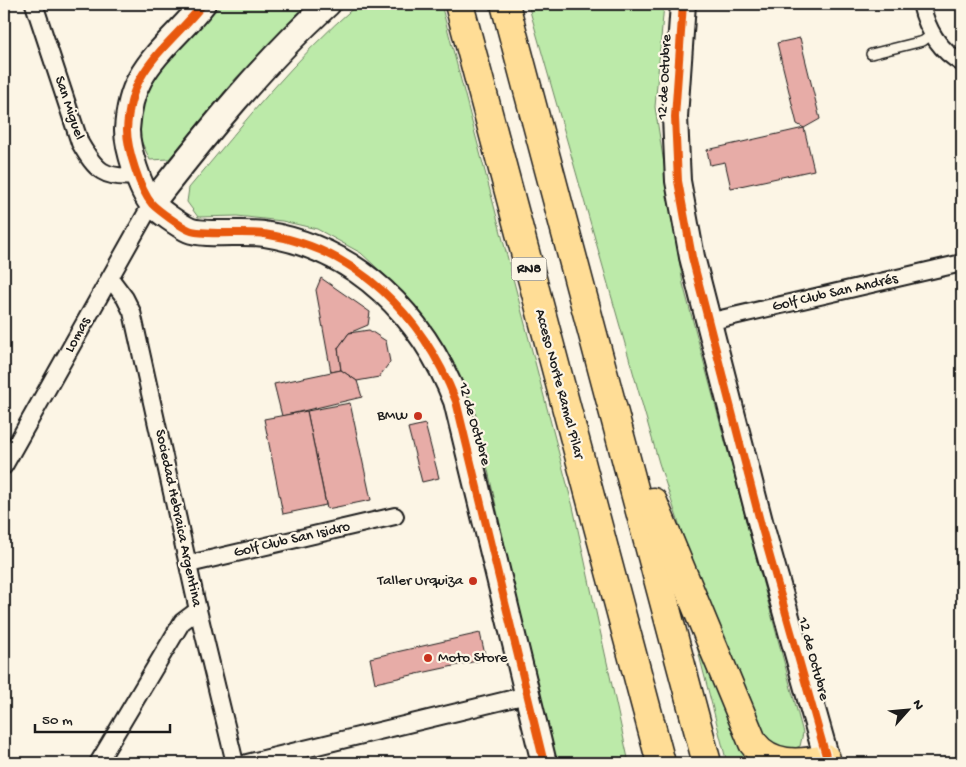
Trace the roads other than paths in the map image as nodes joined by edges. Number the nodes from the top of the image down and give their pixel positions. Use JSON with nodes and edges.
{"nodes":[{"id":1,"x":34,"y":4,"type":"edge"},
{"id":2,"x":203,"y":4,"type":"edge"},
{"id":3,"x":328,"y":4,"type":"edge"},
{"id":4,"x":459,"y":4,"type":"edge"},
{"id":5,"x":505,"y":4,"type":"edge"},
{"id":6,"x":683,"y":4,"type":"edge"},
{"id":7,"x":922,"y":10,"type":"edge"},
{"id":8,"x":931,"y":35,"type":"junction"},
{"id":9,"x":871,"y":54,"type":"dead end"},
{"id":10,"x":962,"y":62,"type":"edge"},
{"id":11,"x":137,"y":176,"type":"junction"},
{"id":12,"x":152,"y":203,"type":"junction"},
{"id":13,"x":962,"y":263,"type":"edge"},
{"id":14,"x":110,"y":278,"type":"junction"},
{"id":15,"x":708,"y":322,"type":"junction"},
{"id":16,"x":611,"y":400,"type":"junction"},
{"id":17,"x":6,"y":455,"type":"edge"},
{"id":18,"x":395,"y":516,"type":"dead end"},
{"id":19,"x":599,"y":535,"type":"junction"},
{"id":20,"x":189,"y":564,"type":"junction"},
{"id":21,"x":198,"y":610,"type":"junction"},
{"id":22,"x":527,"y":695,"type":"junction"},
{"id":23,"x":827,"y":761,"type":"edge"},
{"id":24,"x":98,"y":763,"type":"edge"},
{"id":25,"x":235,"y":763,"type":"edge"},
{"id":26,"x":247,"y":763,"type":"edge"},
{"id":27,"x":544,"y":763,"type":"edge"},
{"id":28,"x":640,"y":763,"type":"edge"},
{"id":29,"x":661,"y":763,"type":"edge"},
{"id":30,"x":707,"y":763,"type":"edge"}],
"edges":[{"from":1,"to":11,"type":"street","name":"San Miguel"},
{"from":2,"to":11,"type":"street","name":"12 de Octubre"},
{"from":3,"to":12,"type":"street"},
{"from":4,"to":19,"type":"highway","name":"Acceso Norte Ramal Pilar","number":"RN8"},
{"from":5,"to":16,"type":"highway"},
{"from":6,"to":15,"type":"street","name":"12 de Octubre"},
{"from":7,"to":8,"type":"street"},
{"from":8,"to":9,"type":"lane"},
{"from":8,"to":10,"type":"street"},
{"from":11,"to":12,"type":"street","name":"12 de Octubre"},
{"from":12,"to":14,"type":"street","name":"Lomas"},
{"from":12,"to":22,"type":"street","name":"12 de Octubre"},
{"from":13,"to":15,"type":"street","name":"Golf Club San Andrés"},
{"from":14,"to":17,"type":"street","name":"Lomas"},
{"from":14,"to":20,"type":"street","name":"Sociedad Hebraica Argentina"},
{"from":15,"to":23,"type":"street","name":"12 de Octubre"},
{"from":16,"to":23,"type":"highway"},
{"from":16,"to":30,"type":"highway"},
{"from":18,"to":20,"type":"street","name":"Golf Club San Isidro"},
{"from":19,"to":28,"type":"highway"},
{"from":19,"to":29,"type":"highway","name":"Acceso Norte Ramal Pilar","number":"RN8"},
{"from":20,"to":21,"type":"street","name":"Sociedad Hebraica Argentina"},
{"from":21,"to":24,"type":"street"},
{"from":21,"to":25,"type":"street","name":"Sociedad Hebraica Argentina"},
{"from":22,"to":26,"type":"street"},
{"from":22,"to":27,"type":"street","name":"12 de Octubre"}]}
